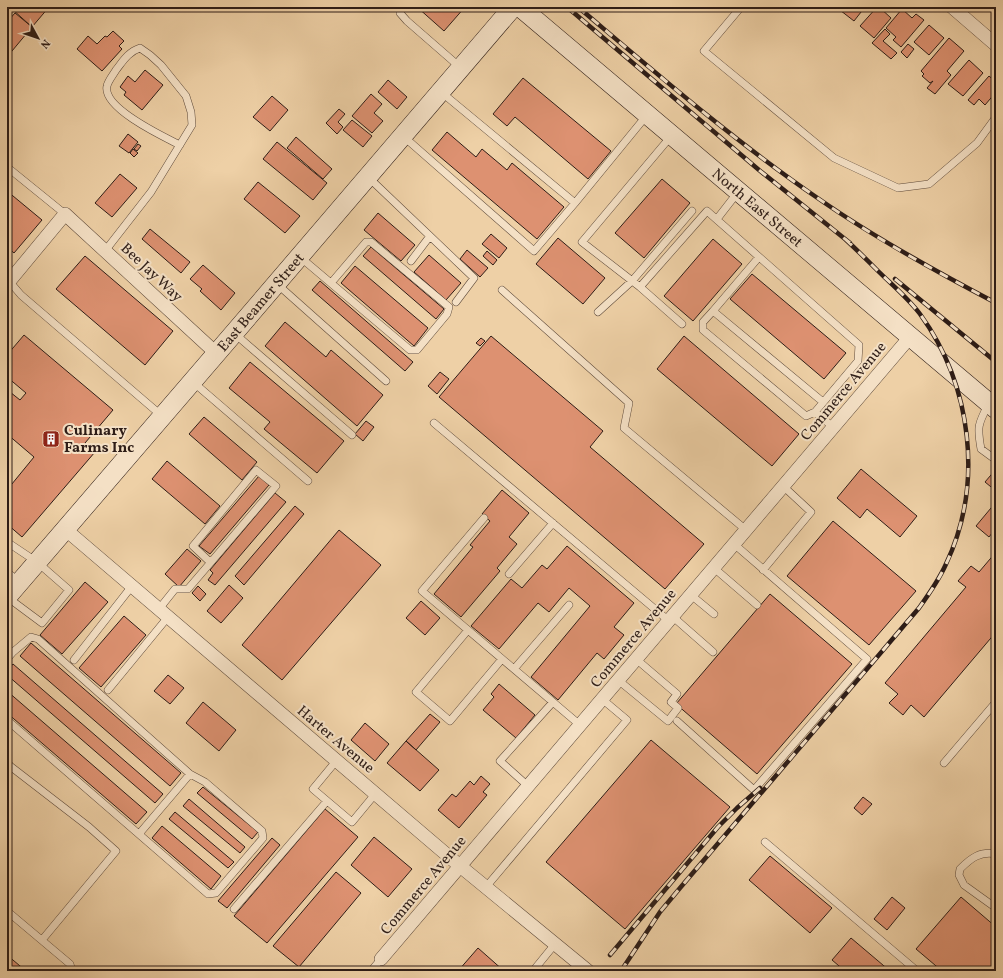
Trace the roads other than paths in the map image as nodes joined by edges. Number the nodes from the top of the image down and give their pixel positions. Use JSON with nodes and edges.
{"nodes":[{"id":1,"x":400,"y":7,"type":"edge"},
{"id":2,"x":513,"y":7,"type":"edge"},
{"id":3,"x":520,"y":7,"type":"edge"},
{"id":4,"x":741,"y":7,"type":"edge"},
{"id":5,"x":952,"y":7,"type":"edge"},
{"id":6,"x":995,"y":42,"type":"edge"},
{"id":7,"x":461,"y":68,"type":"junction"},
{"id":8,"x":441,"y":92,"type":"junction"},
{"id":9,"x":648,"y":115,"type":"junction"},
{"id":10,"x":996,"y":117,"type":"edge"},
{"id":11,"x":672,"y":135,"type":"junction"},
{"id":12,"x":403,"y":136,"type":"junction"},
{"id":13,"x":180,"y":145,"type":"junction"},
{"id":14,"x":7,"y":168,"type":"edge"},
{"id":15,"x":368,"y":177,"type":"junction"},
{"id":16,"x":739,"y":192,"type":"junction"},
{"id":17,"x":575,"y":203,"type":"junction"},
{"id":18,"x":692,"y":211,"type":"dead end"},
{"id":19,"x":65,"y":214,"type":"junction"},
{"id":20,"x":717,"y":219,"type":"junction"},
{"id":21,"x":430,"y":236,"type":"junction"},
{"id":22,"x":105,"y":251,"type":"junction"},
{"id":23,"x":300,"y":257,"type":"junction"},
{"id":24,"x":759,"y":257,"type":"junction"},
{"id":25,"x":410,"y":261,"type":"dead end"},
{"id":26,"x":632,"y":281,"type":"junction"},
{"id":27,"x":8,"y":282,"type":"edge"},
{"id":28,"x":331,"y":283,"type":"junction"},
{"id":29,"x":277,"y":284,"type":"junction"},
{"id":30,"x":640,"y":287,"type":"junction"},
{"id":31,"x":502,"y":290,"type":"dead end"},
{"id":32,"x":456,"y":302,"type":"dead end"},
{"id":33,"x":713,"y":311,"type":"junction"},
{"id":34,"x":598,"y":312,"type":"dead end"},
{"id":35,"x":682,"y":324,"type":"dead end"},
{"id":36,"x":234,"y":333,"type":"junction"},
{"id":37,"x":910,"y":337,"type":"junction"},
{"id":38,"x":217,"y":354,"type":"junction"},
{"id":39,"x":386,"y":381,"type":"dead end"},
{"id":40,"x":192,"y":382,"type":"junction"},
{"id":41,"x":823,"y":402,"type":"junction"},
{"id":42,"x":992,"y":406,"type":"edge"},
{"id":43,"x":815,"y":412,"type":"junction"},
{"id":44,"x":163,"y":416,"type":"junction"},
{"id":45,"x":434,"y":423,"type":"dead end"},
{"id":46,"x":833,"y":428,"type":"junction"},
{"id":47,"x":352,"y":435,"type":"dead end"},
{"id":48,"x":996,"y":460,"type":"edge"},
{"id":49,"x":308,"y":481,"type":"dead end"},
{"id":50,"x":783,"y":486,"type":"junction"},
{"id":51,"x":484,"y":518,"type":"dead end"},
{"id":52,"x":553,"y":523,"type":"junction"},
{"id":53,"x":65,"y":529,"type":"junction"},
{"id":54,"x":746,"y":530,"type":"junction"},
{"id":55,"x":7,"y":542,"type":"edge"},
{"id":56,"x":734,"y":544,"type":"junction"},
{"id":57,"x":36,"y":562,"type":"junction"},
{"id":58,"x":210,"y":562,"type":"junction"},
{"id":59,"x":714,"y":568,"type":"junction"},
{"id":60,"x":763,"y":570,"type":"junction"},
{"id":61,"x":509,"y":574,"type":"dead end"},
{"id":62,"x":13,"y":577,"type":"edge"},
{"id":63,"x":132,"y":586,"type":"junction"},
{"id":64,"x":691,"y":595,"type":"junction"},
{"id":65,"x":7,"y":597,"type":"edge"},
{"id":66,"x":569,"y":605,"type":"dead end"},
{"id":67,"x":757,"y":605,"type":"dead end"},
{"id":68,"x":164,"y":613,"type":"junction"},
{"id":69,"x":714,"y":614,"type":"dead end"},
{"id":70,"x":670,"y":619,"type":"junction"},
{"id":71,"x":468,"y":630,"type":"junction"},
{"id":72,"x":7,"y":646,"type":"edge"},
{"id":73,"x":13,"y":652,"type":"junction"},
{"id":74,"x":713,"y":652,"type":"dead end"},
{"id":75,"x":7,"y":659,"type":"edge"},
{"id":76,"x":502,"y":659,"type":"junction"},
{"id":77,"x":636,"y":659,"type":"junction"},
{"id":78,"x":74,"y":660,"type":"dead end"},
{"id":79,"x":514,"y":669,"type":"junction"},
{"id":80,"x":618,"y":680,"type":"junction"},
{"id":81,"x":108,"y":690,"type":"dead end"},
{"id":82,"x":602,"y":699,"type":"junction"},
{"id":83,"x":553,"y":702,"type":"junction"},
{"id":84,"x":996,"y":702,"type":"edge"},
{"id":85,"x":7,"y":720,"type":"edge"},
{"id":86,"x":677,"y":722,"type":"dead end"},
{"id":87,"x":580,"y":725,"type":"junction"},
{"id":88,"x":337,"y":760,"type":"junction"},
{"id":89,"x":7,"y":762,"type":"edge"},
{"id":90,"x":944,"y":763,"type":"dead end"},
{"id":91,"x":190,"y":774,"type":"junction"},
{"id":92,"x":528,"y":786,"type":"junction"},
{"id":93,"x":376,"y":793,"type":"junction"},
{"id":94,"x":327,"y":801,"type":"junction"},
{"id":95,"x":139,"y":834,"type":"junction"},
{"id":96,"x":765,"y":842,"type":"dead end"},
{"id":97,"x":996,"y":854,"type":"edge"},
{"id":98,"x":460,"y":866,"type":"junction"},
{"id":99,"x":486,"y":887,"type":"junction"},
{"id":100,"x":996,"y":908,"type":"edge"},
{"id":101,"x":234,"y":910,"type":"dead end"},
{"id":102,"x":7,"y":911,"type":"edge"},
{"id":103,"x":42,"y":940,"type":"junction"},
{"id":104,"x":555,"y":944,"type":"junction"},
{"id":105,"x":381,"y":959,"type":"joint"},
{"id":106,"x":73,"y":970,"type":"edge"},
{"id":107,"x":371,"y":971,"type":"edge"},
{"id":108,"x":533,"y":971,"type":"edge"},
{"id":109,"x":588,"y":971,"type":"edge"},
{"id":110,"x":917,"y":971,"type":"edge"}],
"edges":[{"from":1,"to":7,"type":"lane"},
{"from":2,"to":7,"type":"street","name":"East Beamer Street"},
{"from":3,"to":9,"type":"street","name":"North East Street"},
{"from":4,"to":10,"type":"lane"},
{"from":5,"to":6,"type":"street"},
{"from":7,"to":8,"type":"street","name":"East Beamer Street"},
{"from":8,"to":12,"type":"street","name":"East Beamer Street"},
{"from":8,"to":17,"type":"lane"},
{"from":9,"to":11,"type":"street","name":"North East Street"},
{"from":9,"to":17,"type":"lane"},
{"from":11,"to":16,"type":"street","name":"North East Street"},
{"from":11,"to":26,"type":"lane"},
{"from":12,"to":15,"type":"street","name":"East Beamer Street"},
{"from":12,"to":17,"type":"lane"},
{"from":13,"to":13,"type":"lane"},
{"from":13,"to":22,"type":"lane"},
{"from":14,"to":19,"type":"lane"},
{"from":15,"to":21,"type":"lane"},
{"from":15,"to":23,"type":"street","name":"East Beamer Street"},
{"from":16,"to":20,"type":"lane"},
{"from":16,"to":37,"type":"street","name":"North East Street"},
{"from":18,"to":26,"type":"lane"},
{"from":19,"to":22,"type":"street","name":"Bee Jay Way"},
{"from":19,"to":27,"type":"street"},
{"from":20,"to":24,"type":"lane"},
{"from":20,"to":30,"type":"lane"},
{"from":21,"to":25,"type":"lane"},
{"from":21,"to":32,"type":"lane"},
{"from":22,"to":38,"type":"street","name":"Bee Jay Way"},
{"from":23,"to":28,"type":"lane"},
{"from":23,"to":29,"type":"street","name":"East Beamer Street"},
{"from":24,"to":33,"type":"lane"},
{"from":24,"to":41,"type":"lane"},
{"from":26,"to":30,"type":"lane"},
{"from":26,"to":34,"type":"lane"},
{"from":27,"to":44,"type":"lane"},
{"from":28,"to":28,"type":"lane"},
{"from":29,"to":36,"type":"street","name":"East Beamer Street"},
{"from":29,"to":39,"type":"lane"},
{"from":30,"to":35,"type":"lane"},
{"from":31,"to":54,"type":"lane"},
{"from":33,"to":41,"type":"lane"},
{"from":33,"to":43,"type":"lane"},
{"from":36,"to":38,"type":"street","name":"East Beamer Street"},
{"from":36,"to":47,"type":"lane"},
{"from":37,"to":42,"type":"street","name":"North East Street"},
{"from":37,"to":46,"type":"street","name":"Commerce Avenue"},
{"from":38,"to":40,"type":"street","name":"East Beamer Street"},
{"from":40,"to":44,"type":"street","name":"East Beamer Street"},
{"from":40,"to":49,"type":"lane"},
{"from":41,"to":43,"type":"lane"},
{"from":42,"to":48,"type":"lane"},
{"from":43,"to":46,"type":"lane"},
{"from":44,"to":53,"type":"street","name":"East Beamer Street"},
{"from":45,"to":52,"type":"lane"},
{"from":46,"to":50,"type":"street","name":"Commerce Avenue"},
{"from":50,"to":54,"type":"street","name":"Commerce Avenue"},
{"from":50,"to":60,"type":"lane"},
{"from":51,"to":71,"type":"lane"},
{"from":52,"to":61,"type":"lane"},
{"from":52,"to":70,"type":"lane"},
{"from":53,"to":57,"type":"street","name":"East Beamer Street"},
{"from":53,"to":63,"type":"street","name":"Harter Avenue"},
{"from":54,"to":56,"type":"street","name":"Commerce Avenue"},
{"from":55,"to":57,"type":"lane"},
{"from":56,"to":59,"type":"street","name":"Commerce Avenue"},
{"from":56,"to":60,"type":"lane"},
{"from":57,"to":62,"type":"street","name":"East Beamer Street"},
{"from":57,"to":65,"type":"lane"},
{"from":58,"to":58,"type":"lane"},
{"from":58,"to":68,"type":"lane"},
{"from":59,"to":64,"type":"street","name":"Commerce Avenue"},
{"from":59,"to":67,"type":"lane"},
{"from":60,"to":86,"type":"lane"},
{"from":62,"to":65,"type":"street","name":"East Beamer Street"},
{"from":63,"to":68,"type":"street","name":"Harter Avenue"},
{"from":63,"to":78,"type":"lane"},
{"from":64,"to":69,"type":"lane"},
{"from":64,"to":70,"type":"street","name":"Commerce Avenue"},
{"from":66,"to":79,"type":"lane"},
{"from":68,"to":81,"type":"lane"},
{"from":68,"to":88,"type":"street","name":"Harter Avenue"},
{"from":70,"to":74,"type":"lane"},
{"from":70,"to":77,"type":"street","name":"Commerce Avenue"},
{"from":71,"to":76,"type":"lane"},
{"from":71,"to":76,"type":"lane"},
{"from":72,"to":73,"type":"lane"},
{"from":73,"to":75,"type":"lane"},
{"from":73,"to":91,"type":"lane"},
{"from":76,"to":79,"type":"lane"},
{"from":77,"to":80,"type":"street","name":"Commerce Avenue"},
{"from":77,"to":80,"type":"lane"},
{"from":79,"to":83,"type":"lane"},
{"from":80,"to":82,"type":"street","name":"Commerce Avenue"},
{"from":82,"to":87,"type":"street","name":"Commerce Avenue"},
{"from":82,"to":99,"type":"lane"},
{"from":83,"to":87,"type":"lane"},
{"from":83,"to":92,"type":"lane"},
{"from":84,"to":90,"type":"lane"},
{"from":85,"to":95,"type":"lane"},
{"from":87,"to":92,"type":"street","name":"Commerce Avenue"},
{"from":88,"to":93,"type":"street","name":"Harter Avenue"},
{"from":88,"to":94,"type":"lane"},
{"from":89,"to":103,"type":"lane"},
{"from":91,"to":95,"type":"lane"},
{"from":91,"to":95,"type":"lane"},
{"from":92,"to":98,"type":"street","name":"Commerce Avenue"},
{"from":93,"to":94,"type":"lane"},
{"from":93,"to":98,"type":"street","name":"Harter Avenue"},
{"from":94,"to":101,"type":"lane"},
{"from":96,"to":110,"type":"lane"},
{"from":97,"to":100,"type":"lane"},
{"from":98,"to":99,"type":"street","name":"Harter Avenue"},
{"from":98,"to":105,"type":"street","name":"Commerce Avenue"},
{"from":99,"to":104,"type":"street","name":"Harter Avenue"},
{"from":102,"to":103,"type":"lane"},
{"from":103,"to":106,"type":"lane"},
{"from":104,"to":108,"type":"lane"},
{"from":104,"to":109,"type":"street","name":"Harter Avenue"},
{"from":105,"to":107,"type":"lane"}]}
